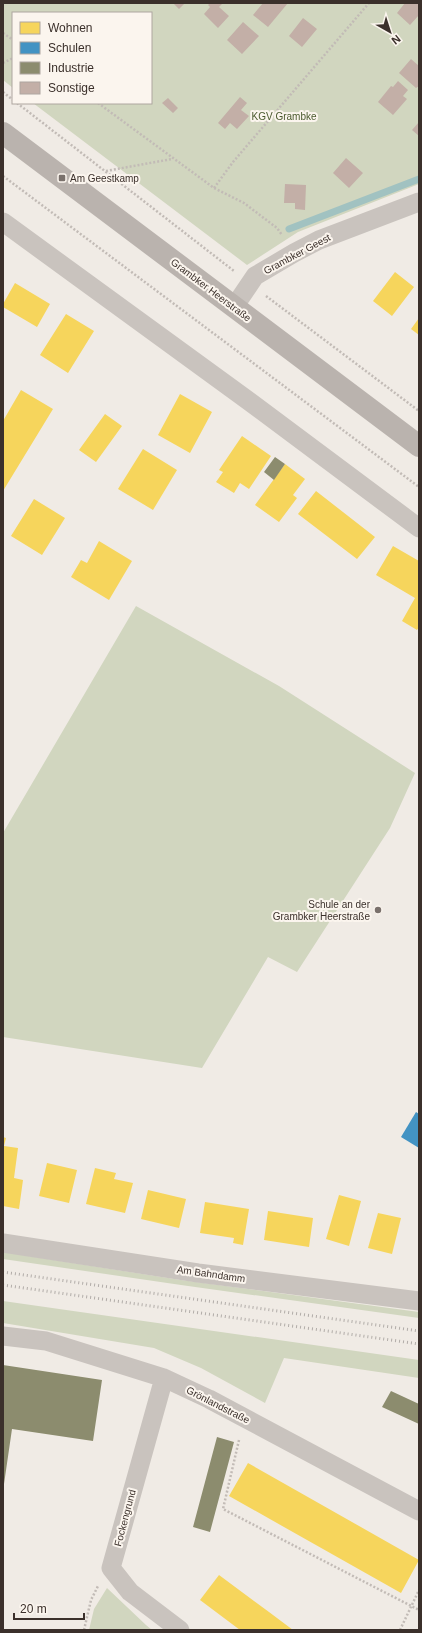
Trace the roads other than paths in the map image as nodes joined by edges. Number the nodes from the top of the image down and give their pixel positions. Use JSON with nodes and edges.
{"nodes":[{"id":1,"x":3,"y":133,"type":"edge"},
{"id":2,"x":419,"y":202,"type":"edge"},
{"id":3,"x":3,"y":222,"type":"edge"},
{"id":4,"x":234,"y":307,"type":"junction"},
{"id":5,"x":419,"y":446,"type":"edge"},
{"id":6,"x":419,"y":528,"type":"edge"},
{"id":7,"x":3,"y":1243,"type":"edge"},
{"id":8,"x":419,"y":1301,"type":"edge"},
{"id":9,"x":3,"y":1336,"type":"edge"},
{"id":10,"x":164,"y":1378,"type":"junction"},
{"id":11,"x":419,"y":1511,"type":"edge"},
{"id":12,"x":180,"y":1630,"type":"edge"}],
"edges":[{"from":1,"to":4,"type":"main road","name":"Grambker Heerstraße"},
{"from":2,"to":4,"type":"street","name":"Grambker Geest"},
{"from":3,"to":6,"type":"street"},
{"from":4,"to":5,"type":"main road","name":"Grambker Heerstraße"},
{"from":7,"to":8,"type":"street","name":"Am Bahndamm"},
{"from":9,"to":10,"type":"street","name":"Grönlandstraße"},
{"from":10,"to":11,"type":"street","name":"Grönlandstraße"},
{"from":10,"to":12,"type":"street","name":"Fockengrund"}]}
